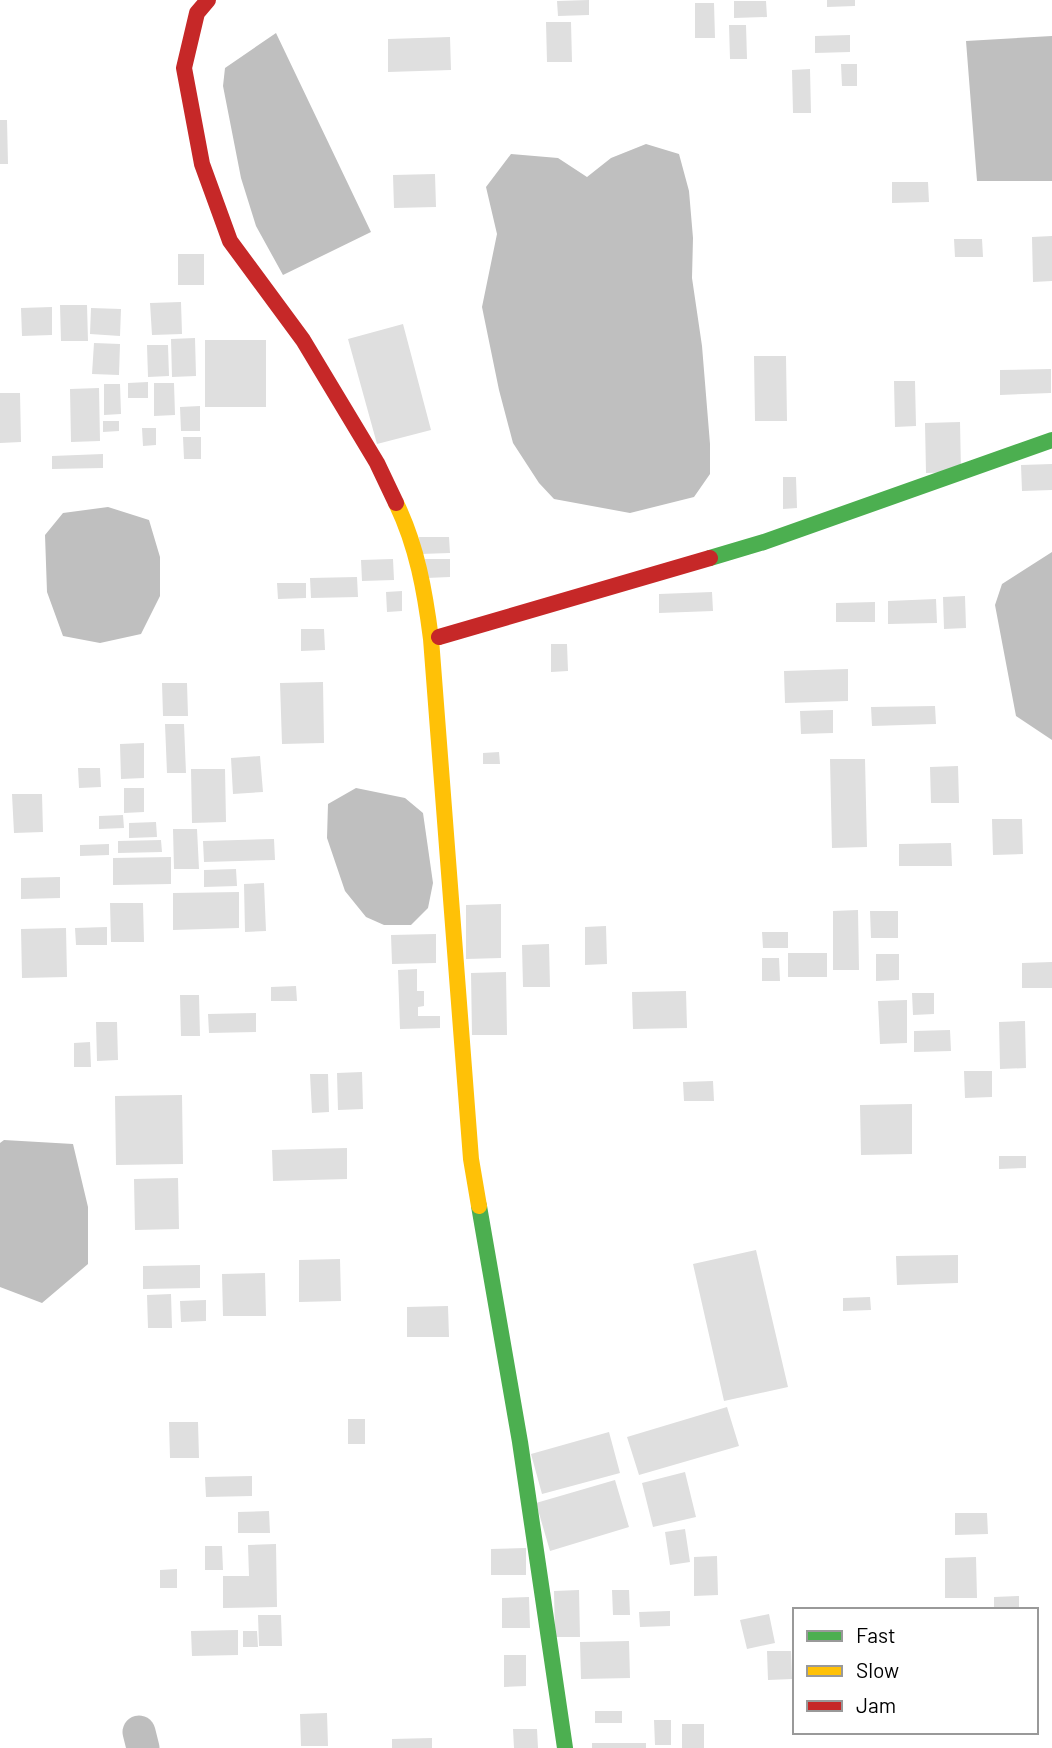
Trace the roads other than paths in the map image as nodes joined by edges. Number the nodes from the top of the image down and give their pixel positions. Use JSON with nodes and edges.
{"nodes":[{"id":1,"x":208,"y":0,"type":"edge"},
{"id":2,"x":1052,"y":440,"type":"edge"},
{"id":3,"x":431,"y":639,"type":"junction"},
{"id":4,"x":565,"y":1748,"type":"edge"}],
"edges":[{"from":1,"to":3,"type":"street"},
{"from":2,"to":3,"type":"street"},
{"from":3,"to":4,"type":"street"}]}
